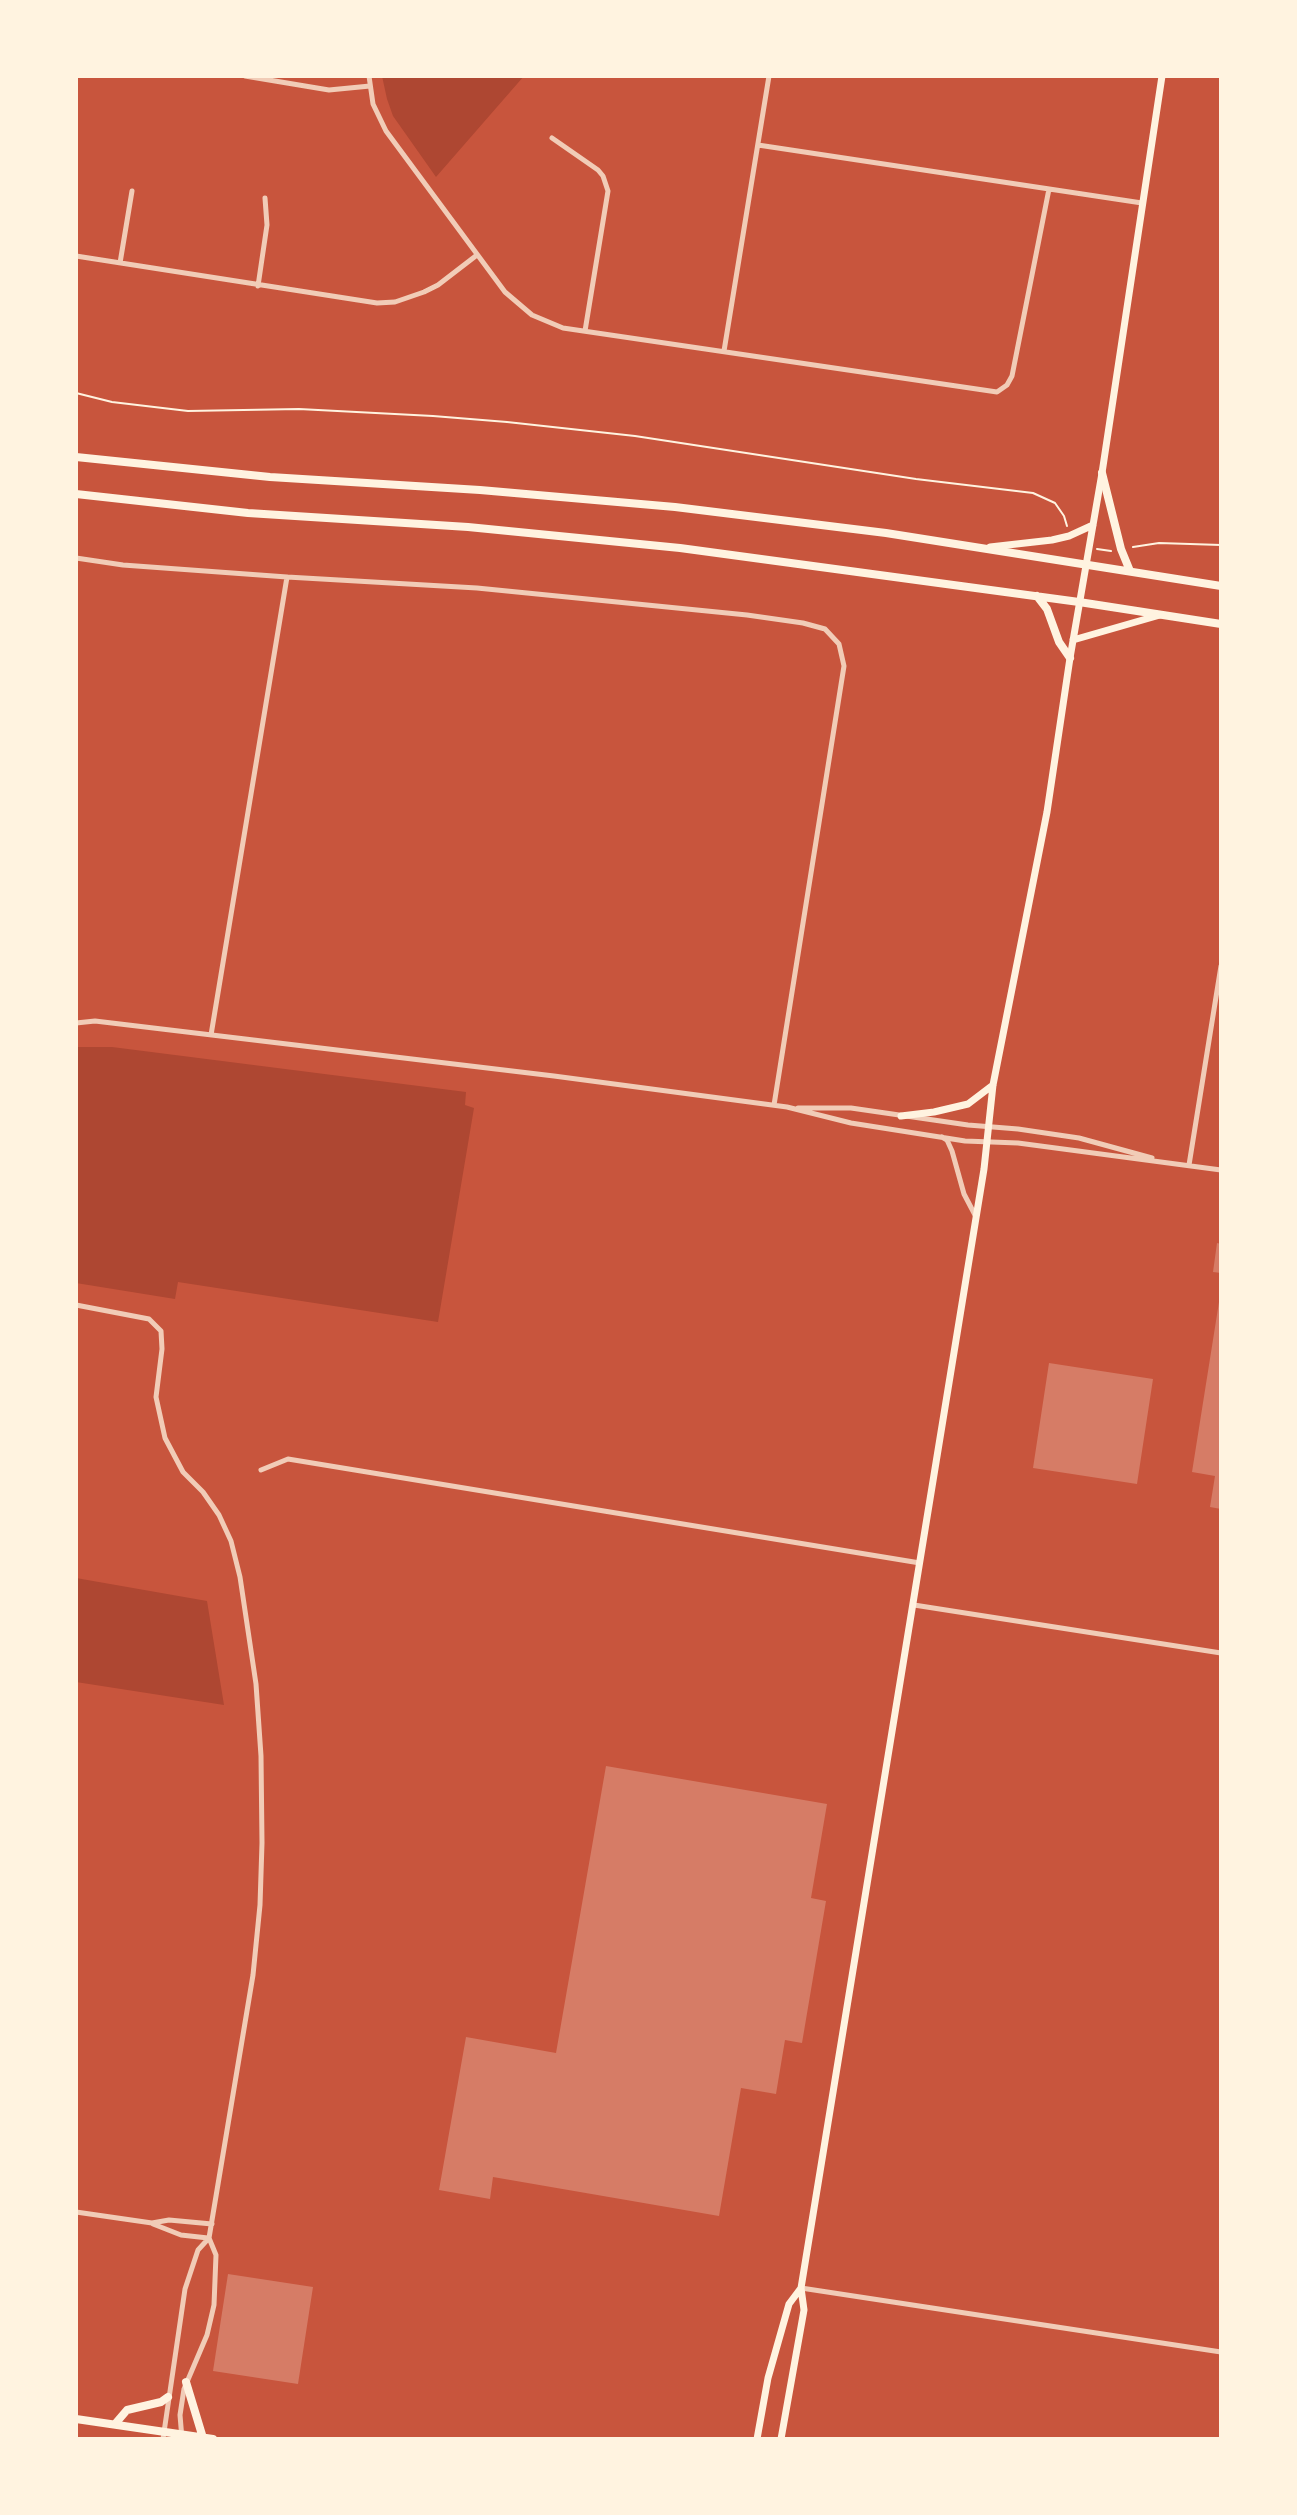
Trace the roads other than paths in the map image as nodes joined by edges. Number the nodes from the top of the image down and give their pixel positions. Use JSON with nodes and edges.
{"nodes":[{"id":1,"x":245,"y":76,"type":"edge"},
{"id":2,"x":369,"y":76,"type":"edge"},
{"id":3,"x":769,"y":76,"type":"edge"},
{"id":4,"x":1162,"y":76,"type":"edge"},
{"id":5,"x":370,"y":86,"type":"junction"},
{"id":6,"x":552,"y":138,"type":"dead end"},
{"id":7,"x":758,"y":145,"type":"junction"},
{"id":8,"x":1049,"y":189,"type":"junction"},
{"id":9,"x":132,"y":191,"type":"dead end"},
{"id":10,"x":265,"y":198,"type":"dead end"},
{"id":11,"x":1142,"y":203,"type":"junction"},
{"id":12,"x":477,"y":255,"type":"junction"},
{"id":13,"x":76,"y":256,"type":"edge"},
{"id":14,"x":120,"y":263,"type":"junction"},
{"id":15,"x":258,"y":286,"type":"junction"},
{"id":16,"x":585,"y":331,"type":"junction"},
{"id":17,"x":724,"y":351,"type":"junction"},
{"id":18,"x":76,"y":457,"type":"edge"},
{"id":19,"x":1102,"y":473,"type":"junction"},
{"id":20,"x":76,"y":494,"type":"edge"},
{"id":21,"x":1093,"y":525,"type":"junction"},
{"id":22,"x":982,"y":548,"type":"junction"},
{"id":23,"x":76,"y":558,"type":"edge"},
{"id":24,"x":1085,"y":565,"type":"junction"},
{"id":25,"x":1130,"y":571,"type":"junction"},
{"id":26,"x":287,"y":577,"type":"junction"},
{"id":27,"x":1221,"y":586,"type":"edge"},
{"id":28,"x":1037,"y":596,"type":"junction"},
{"id":29,"x":1079,"y":602,"type":"junction"},
{"id":30,"x":1162,"y":615,"type":"junction"},
{"id":31,"x":1221,"y":624,"type":"edge"},
{"id":32,"x":1073,"y":640,"type":"junction"},
{"id":33,"x":1070,"y":658,"type":"junction"},
{"id":34,"x":1221,"y":966,"type":"edge"},
{"id":35,"x":76,"y":1023,"type":"edge"},
{"id":36,"x":211,"y":1035,"type":"junction"},
{"id":37,"x":993,"y":1085,"type":"junction"},
{"id":38,"x":774,"y":1105,"type":"junction"},
{"id":39,"x":787,"y":1107,"type":"junction"},
{"id":40,"x":901,"y":1116,"type":"junction"},
{"id":41,"x":988,"y":1127,"type":"junction"},
{"id":42,"x":941,"y":1137,"type":"junction"},
{"id":43,"x":987,"y":1142,"type":"junction"},
{"id":44,"x":1164,"y":1162,"type":"junction"},
{"id":45,"x":1189,"y":1165,"type":"junction"},
{"id":46,"x":1221,"y":1170,"type":"edge"},
{"id":47,"x":976,"y":1216,"type":"junction"},
{"id":48,"x":76,"y":1305,"type":"edge"},
{"id":49,"x":261,"y":1470,"type":"dead end"},
{"id":50,"x":921,"y":1563,"type":"junction"},
{"id":51,"x":914,"y":1605,"type":"junction"},
{"id":52,"x":1221,"y":1653,"type":"edge"},
{"id":53,"x":76,"y":2212,"type":"edge"},
{"id":54,"x":152,"y":2223,"type":"junction"},
{"id":55,"x":212,"y":2224,"type":"junction"},
{"id":56,"x":209,"y":2238,"type":"junction"},
{"id":57,"x":801,"y":2288,"type":"junction"},
{"id":58,"x":1221,"y":2352,"type":"edge"},
{"id":59,"x":186,"y":2382,"type":"junction"},
{"id":60,"x":168,"y":2397,"type":"junction"},
{"id":61,"x":76,"y":2419,"type":"edge"},
{"id":62,"x":115,"y":2424,"type":"junction"},
{"id":63,"x":164,"y":2435,"type":"edge"},
{"id":64,"x":182,"y":2437,"type":"edge"},
{"id":65,"x":208,"y":2438,"type":"edge"},
{"id":66,"x":757,"y":2439,"type":"edge"},
{"id":67,"x":781,"y":2439,"type":"edge"}],
"edges":[{"from":1,"to":5,"type":"street"},
{"from":2,"to":5,"type":"street"},
{"from":3,"to":7,"type":"street"},
{"from":4,"to":11,"type":"main road"},
{"from":5,"to":12,"type":"street"},
{"from":6,"to":16,"type":"street"},
{"from":7,"to":8,"type":"street"},
{"from":7,"to":17,"type":"street"},
{"from":8,"to":11,"type":"street"},
{"from":8,"to":17,"type":"street"},
{"from":9,"to":14,"type":"street"},
{"from":10,"to":15,"type":"street"},
{"from":11,"to":19,"type":"main road"},
{"from":12,"to":15,"type":"street"},
{"from":12,"to":16,"type":"street"},
{"from":13,"to":14,"type":"street"},
{"from":14,"to":15,"type":"street"},
{"from":16,"to":17,"type":"street"},
{"from":18,"to":22,"type":"main road"},
{"from":19,"to":21,"type":"main road"},
{"from":19,"to":25,"type":"main road"},
{"from":20,"to":28,"type":"main road"},
{"from":21,"to":22,"type":"main road"},
{"from":21,"to":24,"type":"main road"},
{"from":22,"to":24,"type":"main road"},
{"from":23,"to":26,"type":"street"},
{"from":24,"to":25,"type":"main road"},
{"from":24,"to":29,"type":"main road"},
{"from":25,"to":27,"type":"main road"},
{"from":26,"to":36,"type":"street"},
{"from":26,"to":38,"type":"street"},
{"from":28,"to":29,"type":"main road"},
{"from":28,"to":33,"type":"main road"},
{"from":29,"to":30,"type":"main road"},
{"from":29,"to":32,"type":"main road"},
{"from":30,"to":31,"type":"main road"},
{"from":30,"to":32,"type":"main road"},
{"from":32,"to":33,"type":"main road"},
{"from":33,"to":37,"type":"main road"},
{"from":34,"to":45,"type":"street"},
{"from":35,"to":36,"type":"street"},
{"from":36,"to":38,"type":"street"},
{"from":37,"to":40,"type":"main road"},
{"from":37,"to":41,"type":"main road"},
{"from":38,"to":39,"type":"street"},
{"from":39,"to":40,"type":"street"},
{"from":39,"to":42,"type":"street"},
{"from":40,"to":41,"type":"street"},
{"from":41,"to":43,"type":"main road"},
{"from":41,"to":44,"type":"street"},
{"from":42,"to":43,"type":"street"},
{"from":42,"to":47,"type":"street"},
{"from":43,"to":44,"type":"street"},
{"from":43,"to":47,"type":"main road"},
{"from":44,"to":45,"type":"street"},
{"from":45,"to":46,"type":"street"},
{"from":47,"to":50,"type":"main road"},
{"from":48,"to":55,"type":"street"},
{"from":49,"to":50,"type":"street"},
{"from":50,"to":51,"type":"main road"},
{"from":51,"to":52,"type":"street"},
{"from":51,"to":57,"type":"main road"},
{"from":53,"to":54,"type":"street"},
{"from":54,"to":55,"type":"street"},
{"from":54,"to":56,"type":"street"},
{"from":55,"to":56,"type":"street"},
{"from":56,"to":59,"type":"street"},
{"from":56,"to":60,"type":"street"},
{"from":57,"to":58,"type":"street"},
{"from":57,"to":66,"type":"main road"},
{"from":57,"to":67,"type":"main road"},
{"from":59,"to":64,"type":"street"},
{"from":59,"to":65,"type":"main road"},
{"from":60,"to":62,"type":"main road"},
{"from":60,"to":63,"type":"street"},
{"from":61,"to":62,"type":"main road"},
{"from":62,"to":63,"type":"main road"},
{"from":63,"to":64,"type":"main road"},
{"from":64,"to":65,"type":"main road"}]}
